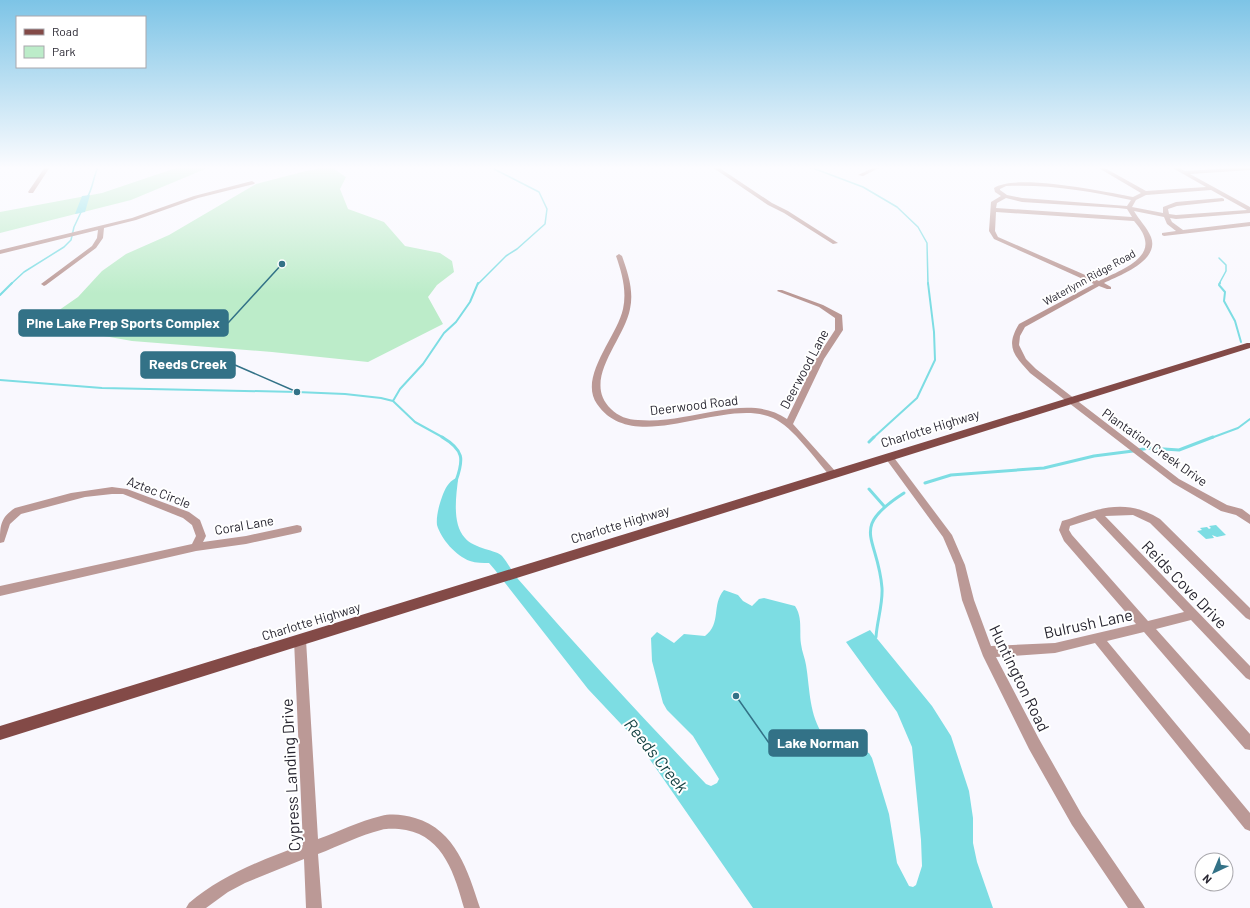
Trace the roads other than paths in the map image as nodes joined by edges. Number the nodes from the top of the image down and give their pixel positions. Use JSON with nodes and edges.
{"nodes":[{"id":1,"x":164,"y":209,"type":"edge"},
{"id":2,"x":781,"y":209,"type":"edge"},
{"id":3,"x":1130,"y":209,"type":"edge"},
{"id":4,"x":1140,"y":209,"type":"edge"},
{"id":5,"x":1165,"y":209,"type":"edge"},
{"id":6,"x":994,"y":210,"type":"joint"},
{"id":7,"x":1250,"y":210,"type":"edge"},
{"id":8,"x":1166,"y":215,"type":"junction"},
{"id":9,"x":1135,"y":219,"type":"junction"},
{"id":10,"x":1250,"y":224,"type":"edge"},
{"id":11,"x":101,"y":227,"type":"junction"},
{"id":12,"x":1182,"y":232,"type":"junction"},
{"id":13,"x":1164,"y":234,"type":"dead end"},
{"id":14,"x":835,"y":243,"type":"dead end"},
{"id":15,"x":0,"y":252,"type":"edge"},
{"id":16,"x":619,"y":256,"type":"dead end"},
{"id":17,"x":44,"y":284,"type":"dead end"},
{"id":18,"x":1099,"y":284,"type":"junction"},
{"id":19,"x":1109,"y":288,"type":"dead end"},
{"id":20,"x":780,"y":291,"type":"dead end"},
{"id":21,"x":1250,"y":345,"type":"edge"},
{"id":22,"x":1069,"y":400,"type":"junction"},
{"id":23,"x":789,"y":424,"type":"junction"},
{"id":24,"x":889,"y":457,"type":"junction"},
{"id":25,"x":833,"y":474,"type":"junction"},
{"id":26,"x":1250,"y":510,"type":"edge"},
{"id":27,"x":1239,"y":512,"type":"junction"},
{"id":28,"x":1098,"y":515,"type":"junction"},
{"id":29,"x":1250,"y":520,"type":"edge"},
{"id":30,"x":296,"y":529,"type":"dead end"},
{"id":31,"x":0,"y":539,"type":"edge"},
{"id":32,"x":196,"y":547,"type":"junction"},
{"id":33,"x":0,"y":591,"type":"edge"},
{"id":34,"x":1193,"y":615,"type":"junction"},
{"id":35,"x":1250,"y":615,"type":"edge"},
{"id":36,"x":1147,"y":626,"type":"junction"},
{"id":37,"x":1098,"y":638,"type":"junction"},
{"id":38,"x":300,"y":640,"type":"junction"},
{"id":39,"x":987,"y":652,"type":"junction"},
{"id":40,"x":1250,"y":674,"type":"edge"},
{"id":41,"x":0,"y":733,"type":"edge"},
{"id":42,"x":1250,"y":744,"type":"edge"},
{"id":43,"x":1250,"y":824,"type":"edge"},
{"id":44,"x":311,"y":849,"type":"junction"},
{"id":45,"x":194,"y":908,"type":"edge"},
{"id":46,"x":314,"y":908,"type":"edge"},
{"id":47,"x":472,"y":908,"type":"edge"},
{"id":48,"x":1137,"y":908,"type":"edge"}],
"edges":[{"from":1,"to":11,"type":"street"},
{"from":2,"to":14,"type":"street"},
{"from":3,"to":9,"type":"street","name":"Waterlynn Ridge Road"},
{"from":4,"to":8,"type":"street"},
{"from":5,"to":8,"type":"street"},
{"from":6,"to":9,"type":"street"},
{"from":6,"to":18,"type":"street"},
{"from":7,"to":8,"type":"street"},
{"from":8,"to":12,"type":"street"},
{"from":9,"to":18,"type":"street","name":"Waterlynn Ridge Road"},
{"from":10,"to":12,"type":"street"},
{"from":11,"to":15,"type":"street"},
{"from":11,"to":17,"type":"street"},
{"from":12,"to":13,"type":"street"},
{"from":16,"to":23,"type":"street","name":"Deerwood Road"},
{"from":18,"to":19,"type":"street"},
{"from":18,"to":22,"type":"street","name":"Waterlynn Ridge Road"},
{"from":20,"to":23,"type":"street","name":"Deerwood Lane"},
{"from":21,"to":22,"type":"main road","name":"Charlotte Highway"},
{"from":22,"to":24,"type":"main road","name":"Charlotte Highway"},
{"from":22,"to":27,"type":"street","name":"Plantation Creek Drive"},
{"from":23,"to":25,"type":"street","name":"Deerwood Road"},
{"from":24,"to":25,"type":"main road","name":"Charlotte Highway"},
{"from":24,"to":39,"type":"street","name":"Huntington Road"},
{"from":25,"to":38,"type":"main road","name":"Charlotte Highway"},
{"from":26,"to":27,"type":"street"},
{"from":27,"to":29,"type":"street","name":"Plantation Creek Drive"},
{"from":28,"to":34,"type":"street","name":"Reids Cove Drive"},
{"from":28,"to":35,"type":"street"},
{"from":28,"to":36,"type":"street"},
{"from":30,"to":32,"type":"street","name":"Coral Lane"},
{"from":31,"to":32,"type":"street","name":"Aztec Circle"},
{"from":32,"to":33,"type":"street"},
{"from":34,"to":36,"type":"street","name":"Bulrush Lane"},
{"from":34,"to":40,"type":"street","name":"Reids Cove Drive"},
{"from":36,"to":37,"type":"street","name":"Bulrush Lane"},
{"from":36,"to":42,"type":"street"},
{"from":37,"to":39,"type":"street","name":"Bulrush Lane"},
{"from":37,"to":43,"type":"street"},
{"from":38,"to":41,"type":"main road","name":"Charlotte Highway"},
{"from":38,"to":44,"type":"street","name":"Cypress Landing Drive"},
{"from":39,"to":48,"type":"street","name":"Huntington Road"},
{"from":44,"to":45,"type":"street"},
{"from":44,"to":46,"type":"street","name":"Cypress Landing Drive"},
{"from":44,"to":47,"type":"street"}]}
